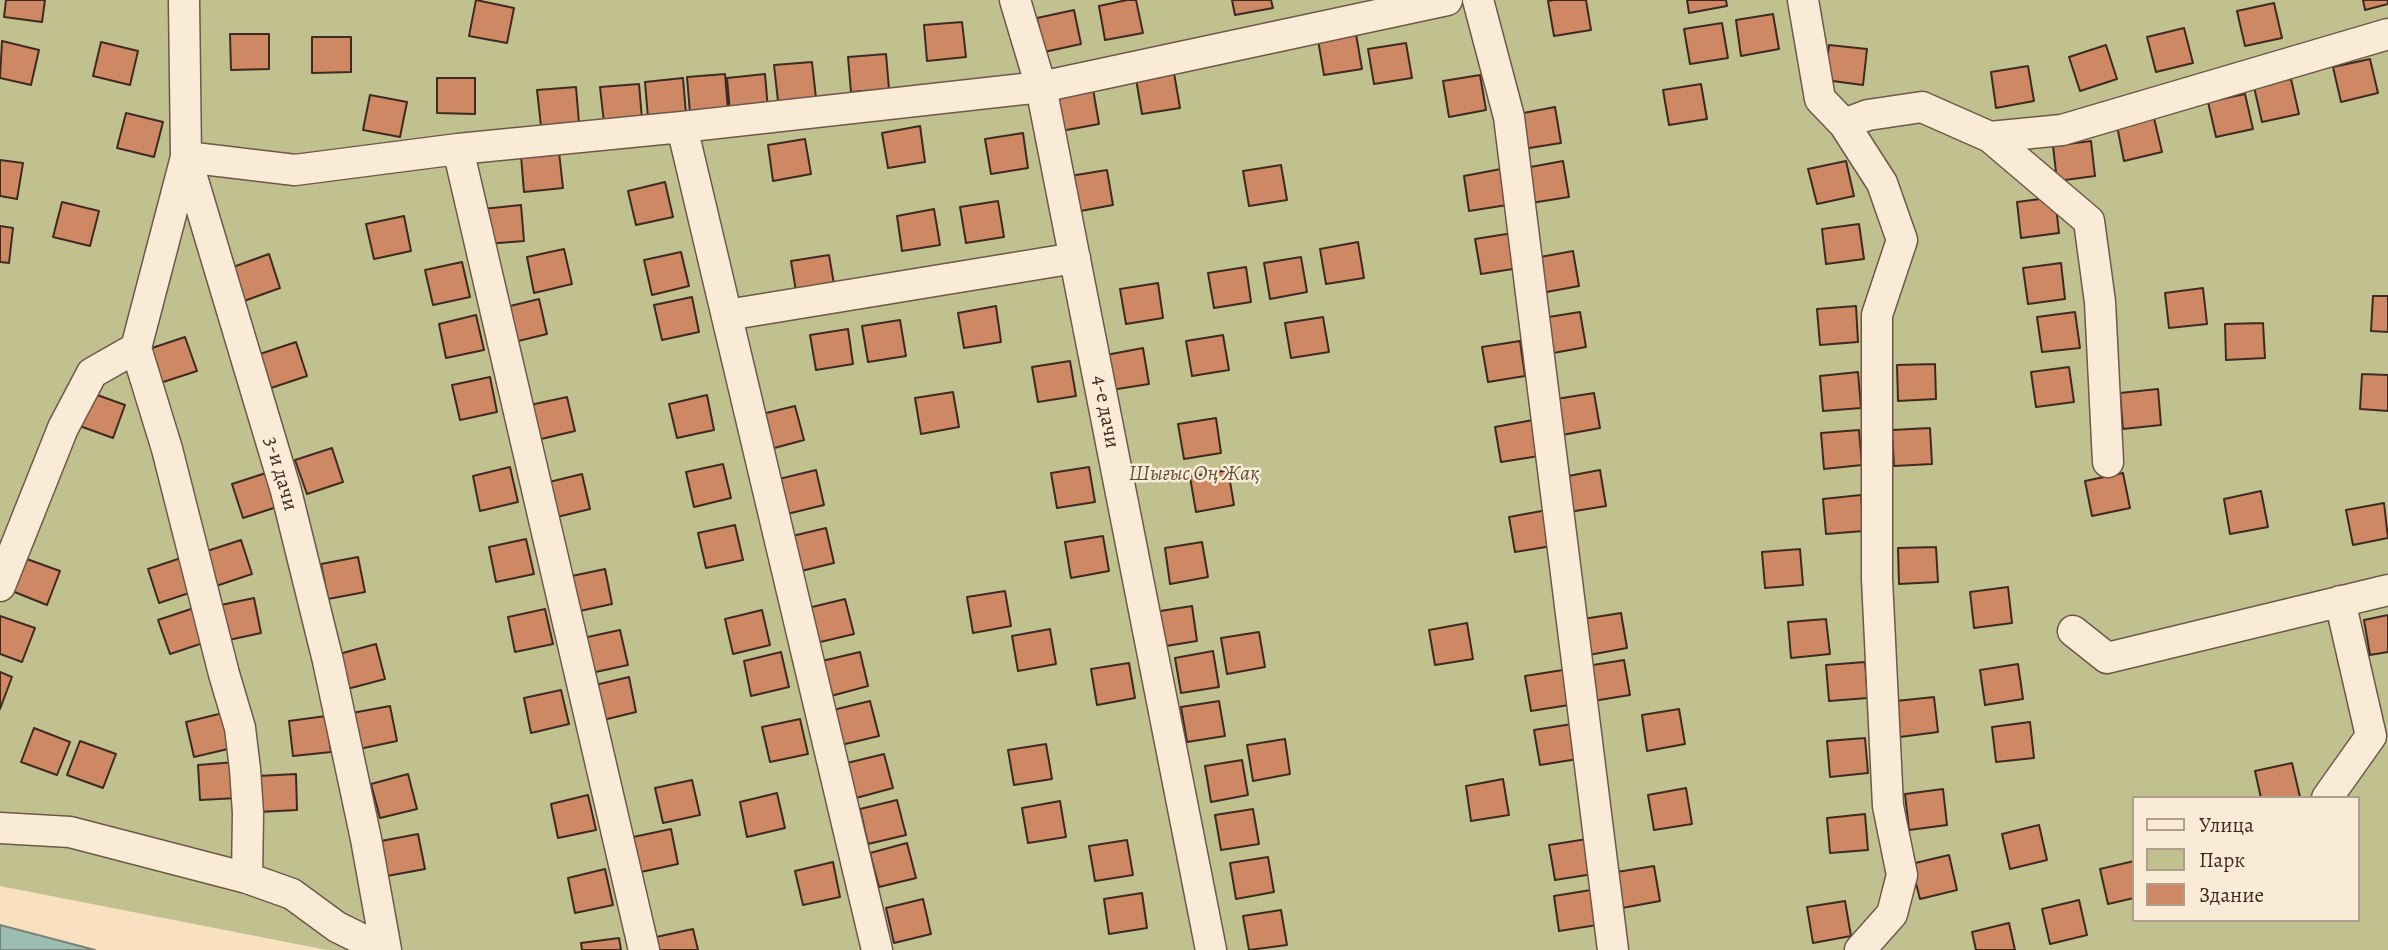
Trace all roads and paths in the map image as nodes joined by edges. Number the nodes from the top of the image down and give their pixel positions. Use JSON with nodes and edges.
{"nodes":[{"id":1,"x":184,"y":0,"type":"edge"},
{"id":2,"x":1015,"y":0,"type":"edge"},
{"id":3,"x":1447,"y":0,"type":"edge"},
{"id":4,"x":1478,"y":0,"type":"edge"},
{"id":5,"x":1803,"y":0,"type":"edge"},
{"id":6,"x":2388,"y":34,"type":"edge"},
{"id":7,"x":1041,"y":87,"type":"junction"},
{"id":8,"x":1844,"y":124,"type":"junction"},
{"id":9,"x":682,"y":127,"type":"junction"},
{"id":10,"x":1990,"y":137,"type":"junction"},
{"id":11,"x":458,"y":149,"type":"junction"},
{"id":12,"x":186,"y":157,"type":"junction"},
{"id":13,"x":1074,"y":258,"type":"junction"},
{"id":14,"x":727,"y":315,"type":"junction"},
{"id":15,"x":136,"y":348,"type":"junction"},
{"id":16,"x":2108,"y":462,"type":"dead end"},
{"id":17,"x":0,"y":586,"type":"edge"},
{"id":18,"x":2388,"y":590,"type":"edge"},
{"id":19,"x":2340,"y":601,"type":"junction"},
{"id":20,"x":2073,"y":631,"type":"dead end"},
{"id":21,"x":2328,"y":796,"type":"edge"},
{"id":22,"x":0,"y":828,"type":"edge"},
{"id":23,"x":247,"y":878,"type":"junction"},
{"id":24,"x":385,"y":950,"type":"edge"},
{"id":25,"x":644,"y":950,"type":"edge"},
{"id":26,"x":877,"y":950,"type":"edge"},
{"id":27,"x":1211,"y":950,"type":"edge"},
{"id":28,"x":1613,"y":950,"type":"edge"},
{"id":29,"x":1860,"y":950,"type":"edge"}],
"edges":[{"from":1,"to":12,"type":"lane","name":"3-и дачи"},
{"from":2,"to":7,"type":"lane","name":"4-е дачи"},
{"from":3,"to":7,"type":"lane"},
{"from":4,"to":28,"type":"lane"},
{"from":5,"to":8,"type":"lane"},
{"from":6,"to":10,"type":"lane"},
{"from":7,"to":9,"type":"lane"},
{"from":7,"to":13,"type":"lane","name":"4-е дачи"},
{"from":8,"to":10,"type":"lane"},
{"from":8,"to":29,"type":"lane"},
{"from":9,"to":11,"type":"lane"},
{"from":9,"to":14,"type":"lane"},
{"from":10,"to":16,"type":"lane"},
{"from":11,"to":12,"type":"lane"},
{"from":11,"to":25,"type":"lane"},
{"from":12,"to":15,"type":"lane"},
{"from":12,"to":24,"type":"lane","name":"3-и дачи"},
{"from":13,"to":14,"type":"lane"},
{"from":13,"to":27,"type":"lane","name":"4-е дачи"},
{"from":14,"to":26,"type":"lane"},
{"from":15,"to":17,"type":"lane"},
{"from":15,"to":23,"type":"lane"},
{"from":18,"to":19,"type":"lane"},
{"from":19,"to":20,"type":"lane"},
{"from":19,"to":21,"type":"lane"},
{"from":22,"to":23,"type":"lane"},
{"from":23,"to":24,"type":"lane"}]}
